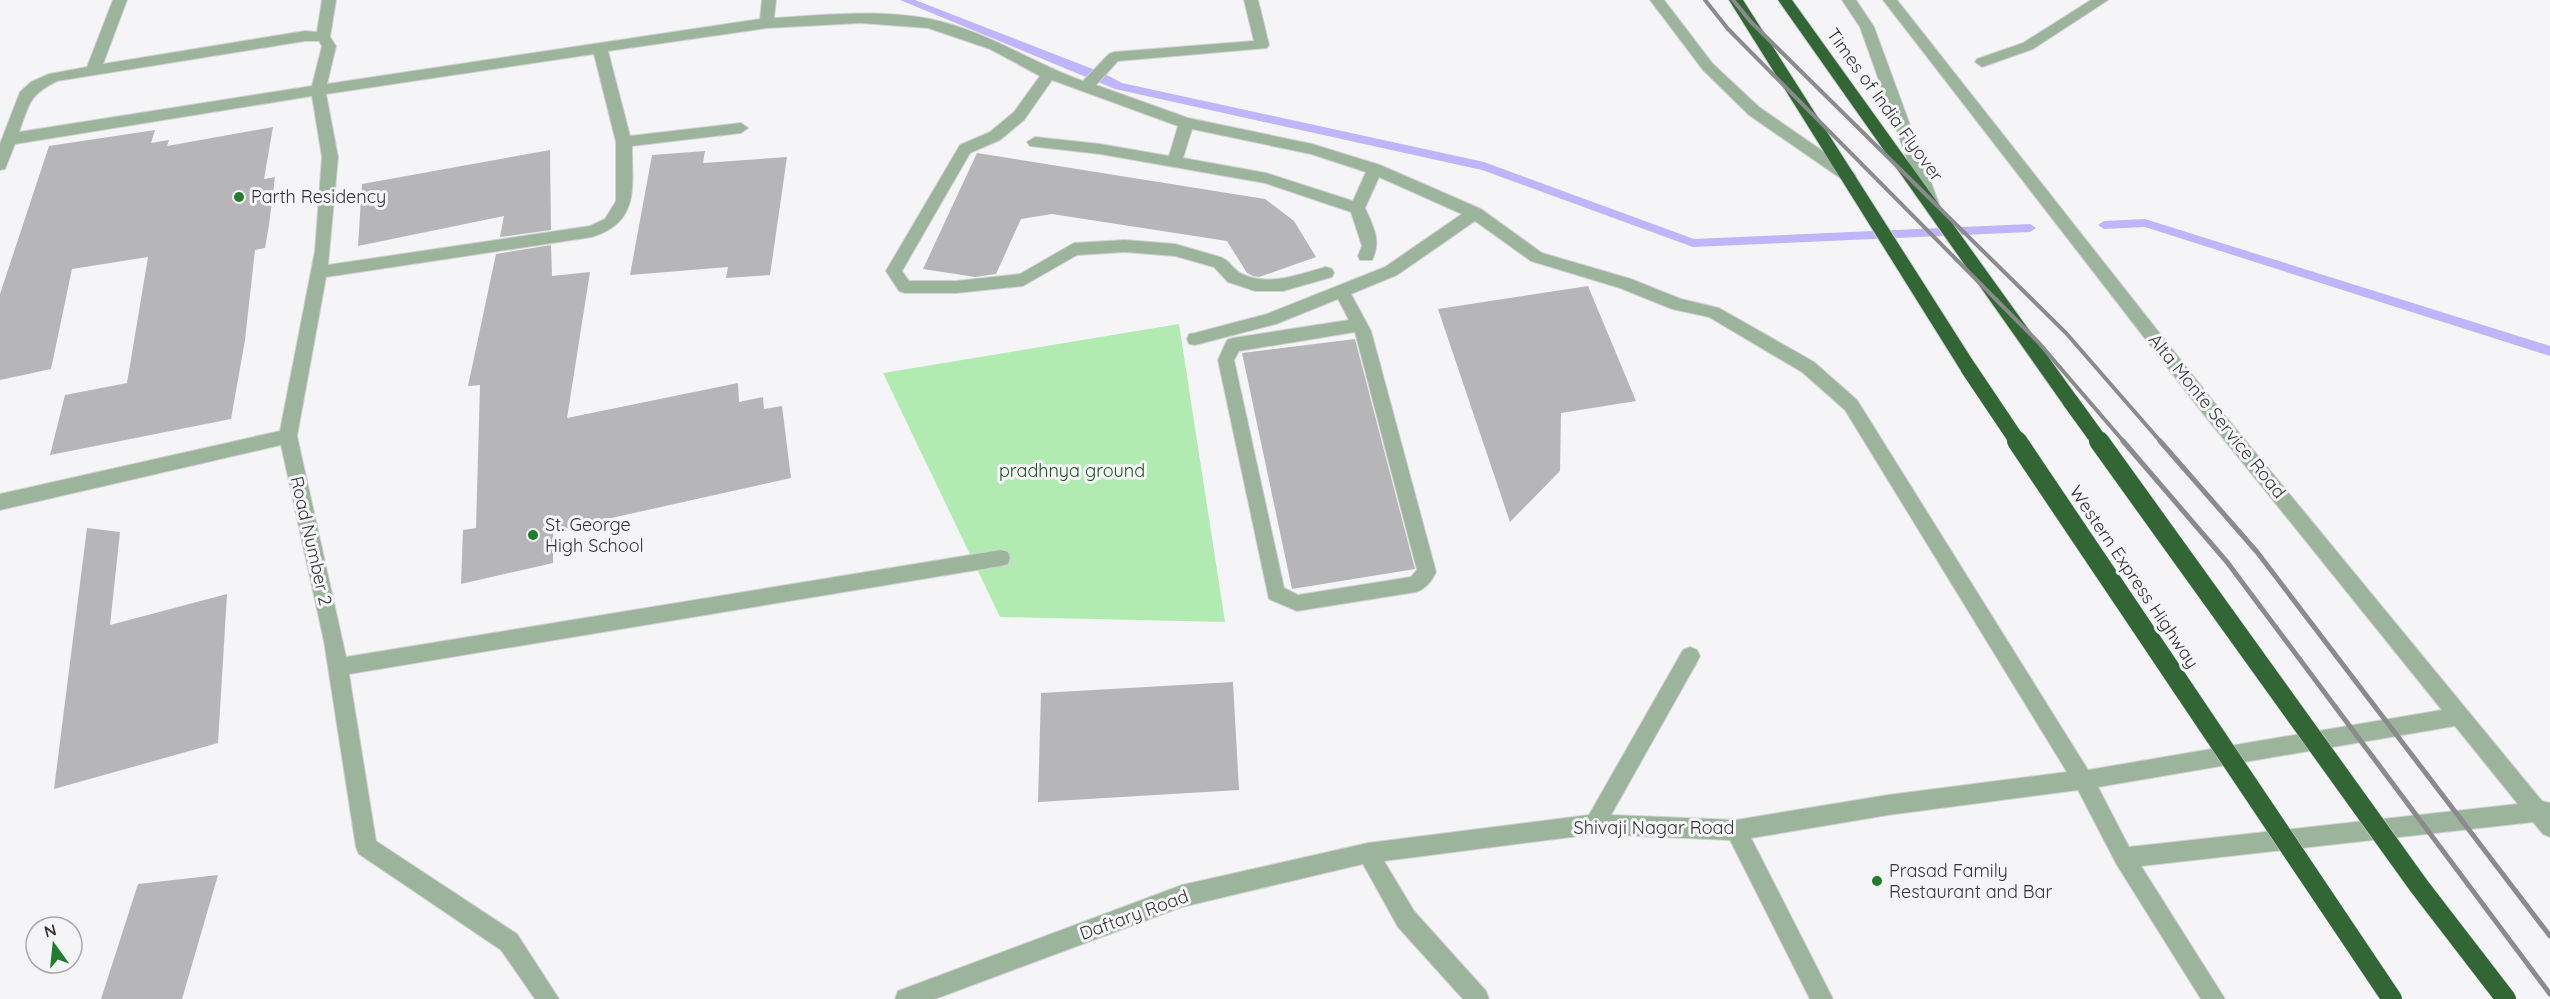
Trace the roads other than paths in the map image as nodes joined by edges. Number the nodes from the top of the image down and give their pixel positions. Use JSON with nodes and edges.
{"nodes":[{"id":1,"x":120,"y":0,"type":"edge"},
{"id":2,"x":329,"y":0,"type":"edge"},
{"id":3,"x":769,"y":0,"type":"edge"},
{"id":4,"x":1251,"y":0,"type":"edge"},
{"id":5,"x":1657,"y":0,"type":"edge"},
{"id":6,"x":1736,"y":0,"type":"edge"},
{"id":7,"x":1785,"y":0,"type":"edge"},
{"id":8,"x":1849,"y":0,"type":"edge"},
{"id":9,"x":1890,"y":0,"type":"edge"},
{"id":10,"x":2101,"y":0,"type":"edge"},
{"id":11,"x":767,"y":23,"type":"junction"},
{"id":12,"x":323,"y":37,"type":"junction"},
{"id":13,"x":600,"y":48,"type":"junction"},
{"id":14,"x":1982,"y":62,"type":"dead end"},
{"id":15,"x":93,"y":71,"type":"junction"},
{"id":16,"x":1048,"y":74,"type":"junction"},
{"id":17,"x":1085,"y":88,"type":"junction"},
{"id":18,"x":318,"y":90,"type":"junction"},
{"id":19,"x":1186,"y":123,"type":"junction"},
{"id":20,"x":741,"y":128,"type":"dead end"},
{"id":21,"x":10,"y":139,"type":"junction"},
{"id":22,"x":624,"y":142,"type":"junction"},
{"id":23,"x":1035,"y":142,"type":"dead end"},
{"id":24,"x":1174,"y":162,"type":"junction"},
{"id":25,"x":0,"y":165,"type":"edge"},
{"id":26,"x":1374,"y":169,"type":"junction"},
{"id":27,"x":1848,"y":176,"type":"junction"},
{"id":28,"x":1931,"y":204,"type":"junction"},
{"id":29,"x":1357,"y":208,"type":"junction"},
{"id":30,"x":1475,"y":213,"type":"junction"},
{"id":31,"x":1366,"y":256,"type":"dead end"},
{"id":32,"x":319,"y":272,"type":"junction"},
{"id":33,"x":1326,"y":273,"type":"dead end"},
{"id":34,"x":1342,"y":292,"type":"junction"},
{"id":35,"x":1360,"y":325,"type":"junction"},
{"id":36,"x":1195,"y":339,"type":"dead end"},
{"id":37,"x":288,"y":436,"type":"junction"},
{"id":38,"x":0,"y":501,"type":"edge"},
{"id":39,"x":1001,"y":558,"type":"dead end"},
{"id":40,"x":1690,"y":656,"type":"dead end"},
{"id":41,"x":338,"y":667,"type":"junction"},
{"id":42,"x":2461,"y":716,"type":"junction"},
{"id":43,"x":2083,"y":780,"type":"junction"},
{"id":44,"x":2546,"y":816,"type":"edge"},
{"id":45,"x":1595,"y":824,"type":"junction"},
{"id":46,"x":1736,"y":830,"type":"junction"},
{"id":47,"x":1368,"y":853,"type":"junction"},
{"id":48,"x":2124,"y":858,"type":"junction"},
{"id":49,"x":548,"y":999,"type":"edge"},
{"id":50,"x":906,"y":999,"type":"edge"},
{"id":51,"x":1478,"y":999,"type":"edge"},
{"id":52,"x":1822,"y":999,"type":"edge"},
{"id":53,"x":2214,"y":999,"type":"edge"},
{"id":54,"x":2392,"y":999,"type":"edge"},
{"id":55,"x":2506,"y":999,"type":"edge"}],
"edges":[{"from":1,"to":15,"type":"street"},
{"from":2,"to":12,"type":"street","name":"Road Number 2"},
{"from":3,"to":11,"type":"street"},
{"from":4,"to":17,"type":"street"},
{"from":5,"to":27,"type":"street"},
{"from":6,"to":27,"type":"highway"},
{"from":7,"to":28,"type":"highway","name":"Times of India Flyover"},
{"from":8,"to":28,"type":"street"},
{"from":9,"to":42,"type":"street","name":"Alta Monte Service Road"},
{"from":10,"to":14,"type":"street"},
{"from":11,"to":13,"type":"street"},
{"from":11,"to":16,"type":"street"},
{"from":12,"to":15,"type":"street"},
{"from":12,"to":18,"type":"street","name":"Road Number 2"},
{"from":13,"to":18,"type":"street"},
{"from":13,"to":22,"type":"street"},
{"from":15,"to":21,"type":"street"},
{"from":16,"to":17,"type":"street"},
{"from":16,"to":33,"type":"street"},
{"from":17,"to":19,"type":"street"},
{"from":18,"to":21,"type":"street"},
{"from":18,"to":32,"type":"street","name":"Road Number 2"},
{"from":19,"to":24,"type":"street"},
{"from":19,"to":26,"type":"street"},
{"from":20,"to":22,"type":"street"},
{"from":21,"to":25,"type":"street"},
{"from":22,"to":32,"type":"street"},
{"from":23,"to":24,"type":"street"},
{"from":24,"to":29,"type":"street"},
{"from":26,"to":29,"type":"street"},
{"from":26,"to":30,"type":"street"},
{"from":27,"to":54,"type":"highway","name":"Western Express Highway","bridge":true},
{"from":28,"to":55,"type":"highway","bridge":true},
{"from":29,"to":31,"type":"street"},
{"from":30,"to":34,"type":"street"},
{"from":30,"to":43,"type":"street"},
{"from":32,"to":37,"type":"street","name":"Road Number 2"},
{"from":34,"to":35,"type":"street"},
{"from":34,"to":36,"type":"street"},
{"from":35,"to":35,"type":"street"},
{"from":37,"to":38,"type":"street"},
{"from":37,"to":41,"type":"street","name":"Road Number 2"},
{"from":39,"to":41,"type":"street"},
{"from":40,"to":45,"type":"street"},
{"from":41,"to":49,"type":"street","name":"Road Number 2"},
{"from":42,"to":43,"type":"street","name":"Shivaji Nagar Road"},
{"from":42,"to":44,"type":"street","name":"Alta Monte Service Road"},
{"from":43,"to":46,"type":"street","name":"Shivaji Nagar Road"},
{"from":43,"to":48,"type":"street"},
{"from":44,"to":48,"type":"street"},
{"from":45,"to":46,"type":"street","name":"Shivaji Nagar Road"},
{"from":45,"to":47,"type":"street","name":"Shivaji Nagar Road"},
{"from":46,"to":52,"type":"street"},
{"from":47,"to":50,"type":"street","name":"Daftary Road"},
{"from":47,"to":51,"type":"street"},
{"from":48,"to":53,"type":"street"}]}
